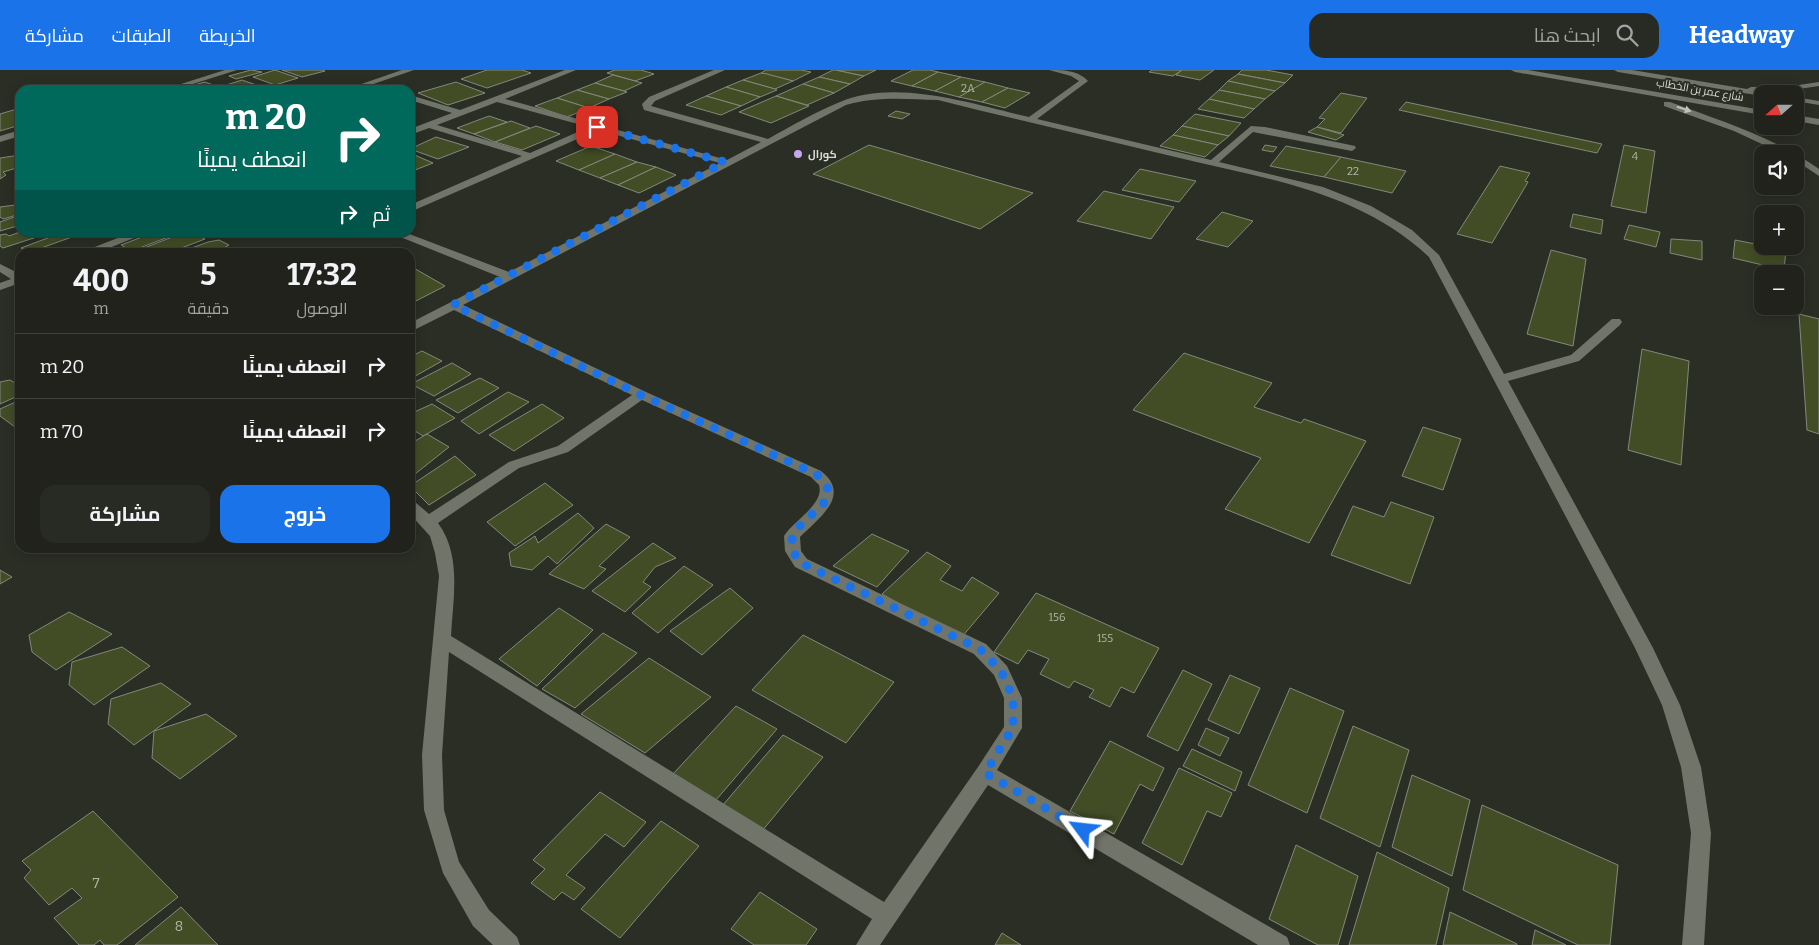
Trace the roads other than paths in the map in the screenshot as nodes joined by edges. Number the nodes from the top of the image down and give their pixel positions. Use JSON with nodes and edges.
{"nodes":[{"id":1,"x":233,"y":70,"type":"edge"},
{"id":2,"x":572,"y":70,"type":"edge"},
{"id":3,"x":721,"y":70,"type":"edge"},
{"id":4,"x":1053,"y":70,"type":"edge"},
{"id":5,"x":1515,"y":70,"type":"edge"},
{"id":6,"x":1618,"y":70,"type":"edge"},
{"id":7,"x":402,"y":71,"type":"edge"},
{"id":8,"x":1569,"y":79,"type":"junction"},
{"id":9,"x":368,"y":84,"type":"junction"},
{"id":10,"x":1819,"y":84,"type":"edge"},
{"id":11,"x":183,"y":85,"type":"edge"},
{"id":12,"x":365,"y":85,"type":"edge"},
{"id":13,"x":371,"y":85,"type":"edge"},
{"id":14,"x":1730,"y":88,"type":"junction"},
{"id":15,"x":1754,"y":92,"type":"edge"},
{"id":16,"x":415,"y":99,"type":"edge"},
{"id":17,"x":497,"y":99,"type":"junction"},
{"id":18,"x":1804,"y":100,"type":"edge"},
{"id":19,"x":1819,"y":103,"type":"edge"},
{"id":20,"x":1754,"y":111,"type":"edge"},
{"id":21,"x":460,"y":113,"type":"junction"},
{"id":22,"x":1030,"y":120,"type":"junction"},
{"id":23,"x":1804,"y":120,"type":"edge"},
{"id":24,"x":1819,"y":122,"type":"edge"},
{"id":25,"x":428,"y":125,"type":"junction"},
{"id":26,"x":597,"y":127,"type":"junction"},
{"id":27,"x":415,"y":130,"type":"edge"},
{"id":28,"x":15,"y":134,"type":"edge"},
{"id":29,"x":0,"y":139,"type":"edge"},
{"id":30,"x":766,"y":141,"type":"junction"},
{"id":31,"x":1772,"y":145,"type":"edge"},
{"id":32,"x":1352,"y":148,"type":"dead end"},
{"id":33,"x":531,"y":156,"type":"junction"},
{"id":34,"x":1804,"y":158,"type":"edge"},
{"id":35,"x":725,"y":162,"type":"junction"},
{"id":36,"x":1213,"y":163,"type":"junction"},
{"id":37,"x":1819,"y":173,"type":"edge"},
{"id":38,"x":415,"y":207,"type":"edge"},
{"id":39,"x":131,"y":237,"type":"edge"},
{"id":40,"x":406,"y":237,"type":"edge"},
{"id":41,"x":102,"y":248,"type":"edge"},
{"id":42,"x":0,"y":267,"type":"edge"},
{"id":43,"x":15,"y":276,"type":"edge"},
{"id":44,"x":508,"y":276,"type":"junction"},
{"id":45,"x":15,"y":281,"type":"edge"},
{"id":46,"x":0,"y":287,"type":"edge"},
{"id":47,"x":453,"y":305,"type":"junction"},
{"id":48,"x":1616,"y":322,"type":"dead end"},
{"id":49,"x":415,"y":325,"type":"edge"},
{"id":50,"x":1502,"y":379,"type":"junction"},
{"id":51,"x":641,"y":395,"type":"junction"},
{"id":52,"x":415,"y":510,"type":"edge"},
{"id":53,"x":430,"y":521,"type":"junction"},
{"id":54,"x":442,"y":639,"type":"junction"},
{"id":55,"x":985,"y":773,"type":"junction"},
{"id":56,"x":887,"y":916,"type":"junction"},
{"id":57,"x":509,"y":945,"type":"edge"},
{"id":58,"x":867,"y":945,"type":"edge"},
{"id":59,"x":1279,"y":945,"type":"edge"},
{"id":60,"x":1693,"y":945,"type":"edge"}],
"edges":[{"from":1,"to":11,"type":"street"},
{"from":2,"to":17,"type":"street"},
{"from":3,"to":30,"type":"street"},
{"from":4,"to":22,"type":"street"},
{"from":5,"to":8,"type":"street","name":"شارع عمر بن الخطاب"},
{"from":6,"to":14,"type":"street","name":"شارع عمر بن الخطاب"},
{"from":7,"to":9,"type":"street"},
{"from":8,"to":20,"type":"street","name":"شارع عمر بن الخطاب"},
{"from":8,"to":31,"type":"street","one_way":true},
{"from":9,"to":12,"type":"street"},
{"from":9,"to":13,"type":"street"},
{"from":10,"to":14,"type":"street"},
{"from":14,"to":15,"type":"street","name":"شارع عمر بن الخطاب"},
{"from":16,"to":21,"type":"street"},
{"from":17,"to":21,"type":"street"},
{"from":17,"to":26,"type":"street"},
{"from":18,"to":19,"type":"street"},
{"from":21,"to":25,"type":"street"},
{"from":22,"to":30,"type":"street"},
{"from":22,"to":36,"type":"street"},
{"from":23,"to":24,"type":"street"},
{"from":25,"to":27,"type":"street"},
{"from":25,"to":33,"type":"street"},
{"from":26,"to":33,"type":"street"},
{"from":26,"to":35,"type":"street"},
{"from":28,"to":29,"type":"street"},
{"from":30,"to":35,"type":"street"},
{"from":32,"to":36,"type":"street"},
{"from":33,"to":38,"type":"street"},
{"from":34,"to":37,"type":"street"},
{"from":35,"to":44,"type":"street"},
{"from":36,"to":50,"type":"street"},
{"from":39,"to":41,"type":"street"},
{"from":40,"to":44,"type":"street"},
{"from":42,"to":43,"type":"street"},
{"from":44,"to":47,"type":"street"},
{"from":45,"to":46,"type":"street"},
{"from":47,"to":49,"type":"street"},
{"from":47,"to":51,"type":"street"},
{"from":48,"to":50,"type":"street"},
{"from":50,"to":60,"type":"street"},
{"from":51,"to":53,"type":"street"},
{"from":51,"to":55,"type":"street"},
{"from":52,"to":53,"type":"street"},
{"from":53,"to":54,"type":"street"},
{"from":54,"to":56,"type":"street"},
{"from":54,"to":57,"type":"street"},
{"from":55,"to":56,"type":"street"},
{"from":55,"to":59,"type":"street"},
{"from":56,"to":58,"type":"street"}]}
